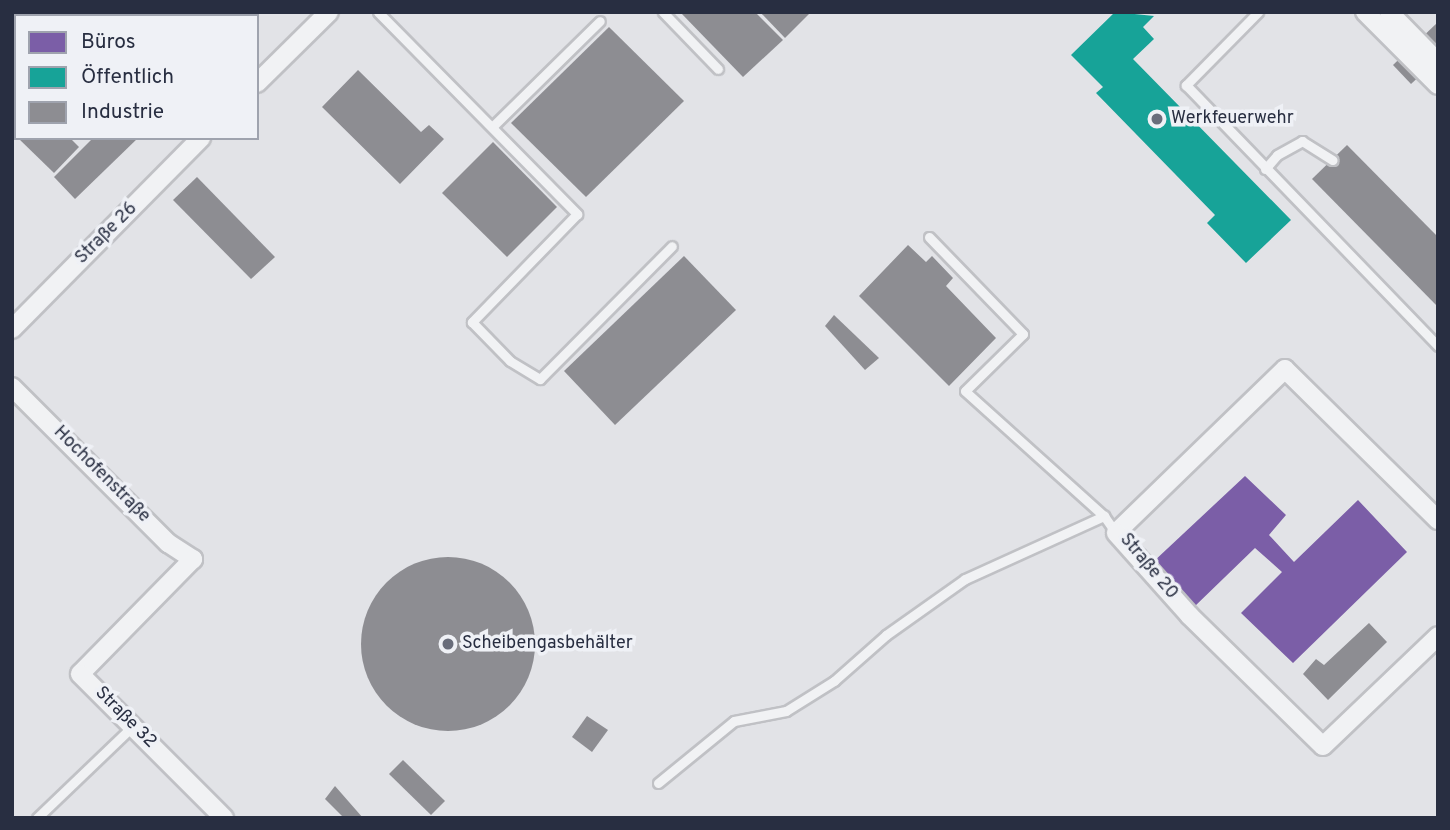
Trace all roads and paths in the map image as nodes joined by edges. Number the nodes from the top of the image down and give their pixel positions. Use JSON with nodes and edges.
{"nodes":[{"id":1,"x":329,"y":12,"type":"edge"},
{"id":2,"x":378,"y":12,"type":"edge"},
{"id":3,"x":663,"y":12,"type":"edge"},
{"id":4,"x":1258,"y":12,"type":"edge"},
{"id":5,"x":1366,"y":12,"type":"edge"},
{"id":6,"x":1389,"y":12,"type":"edge"},
{"id":7,"x":600,"y":21,"type":"dead end"},
{"id":8,"x":1438,"y":62,"type":"edge"},
{"id":9,"x":718,"y":69,"type":"dead end"},
{"id":10,"x":259,"y":81,"type":"edge"},
{"id":11,"x":1438,"y":85,"type":"edge"},
{"id":12,"x":492,"y":127,"type":"junction"},
{"id":13,"x":199,"y":140,"type":"edge"},
{"id":14,"x":1332,"y":160,"type":"dead end"},
{"id":15,"x":1265,"y":169,"type":"junction"},
{"id":16,"x":929,"y":237,"type":"dead end"},
{"id":17,"x":672,"y":246,"type":"dead end"},
{"id":18,"x":12,"y":329,"type":"edge"},
{"id":19,"x":1438,"y":346,"type":"edge"},
{"id":20,"x":12,"y":387,"type":"edge"},
{"id":21,"x":1104,"y":516,"type":"junction"},
{"id":22,"x":1438,"y":520,"type":"edge"},
{"id":23,"x":1116,"y":533,"type":"junction"},
{"id":24,"x":193,"y":559,"type":"joint"},
{"id":25,"x":1438,"y":636,"type":"edge"},
{"id":26,"x":133,"y":726,"type":"junction"},
{"id":27,"x":658,"y":783,"type":"dead end"},
{"id":28,"x":37,"y":818,"type":"edge"},
{"id":29,"x":224,"y":818,"type":"edge"}],
"edges":[{"from":1,"to":10,"type":"street"},
{"from":2,"to":12,"type":"lane"},
{"from":3,"to":9,"type":"lane"},
{"from":4,"to":15,"type":"lane"},
{"from":5,"to":11,"type":"street"},
{"from":6,"to":8,"type":"street"},
{"from":7,"to":12,"type":"lane"},
{"from":12,"to":17,"type":"lane"},
{"from":13,"to":18,"type":"street","name":"Straße 26"},
{"from":14,"to":15,"type":"lane"},
{"from":15,"to":19,"type":"lane"},
{"from":16,"to":21,"type":"lane"},
{"from":20,"to":24,"type":"street","name":"Hochofenstraße"},
{"from":21,"to":23,"type":"lane"},
{"from":21,"to":27,"type":"lane"},
{"from":22,"to":23,"type":"street","name":"Straße 20"},
{"from":23,"to":25,"type":"street","name":"Straße 20"},
{"from":24,"to":26,"type":"street","name":"Straße 32"},
{"from":26,"to":28,"type":"lane"},
{"from":26,"to":29,"type":"street","name":"Straße 32"}]}
